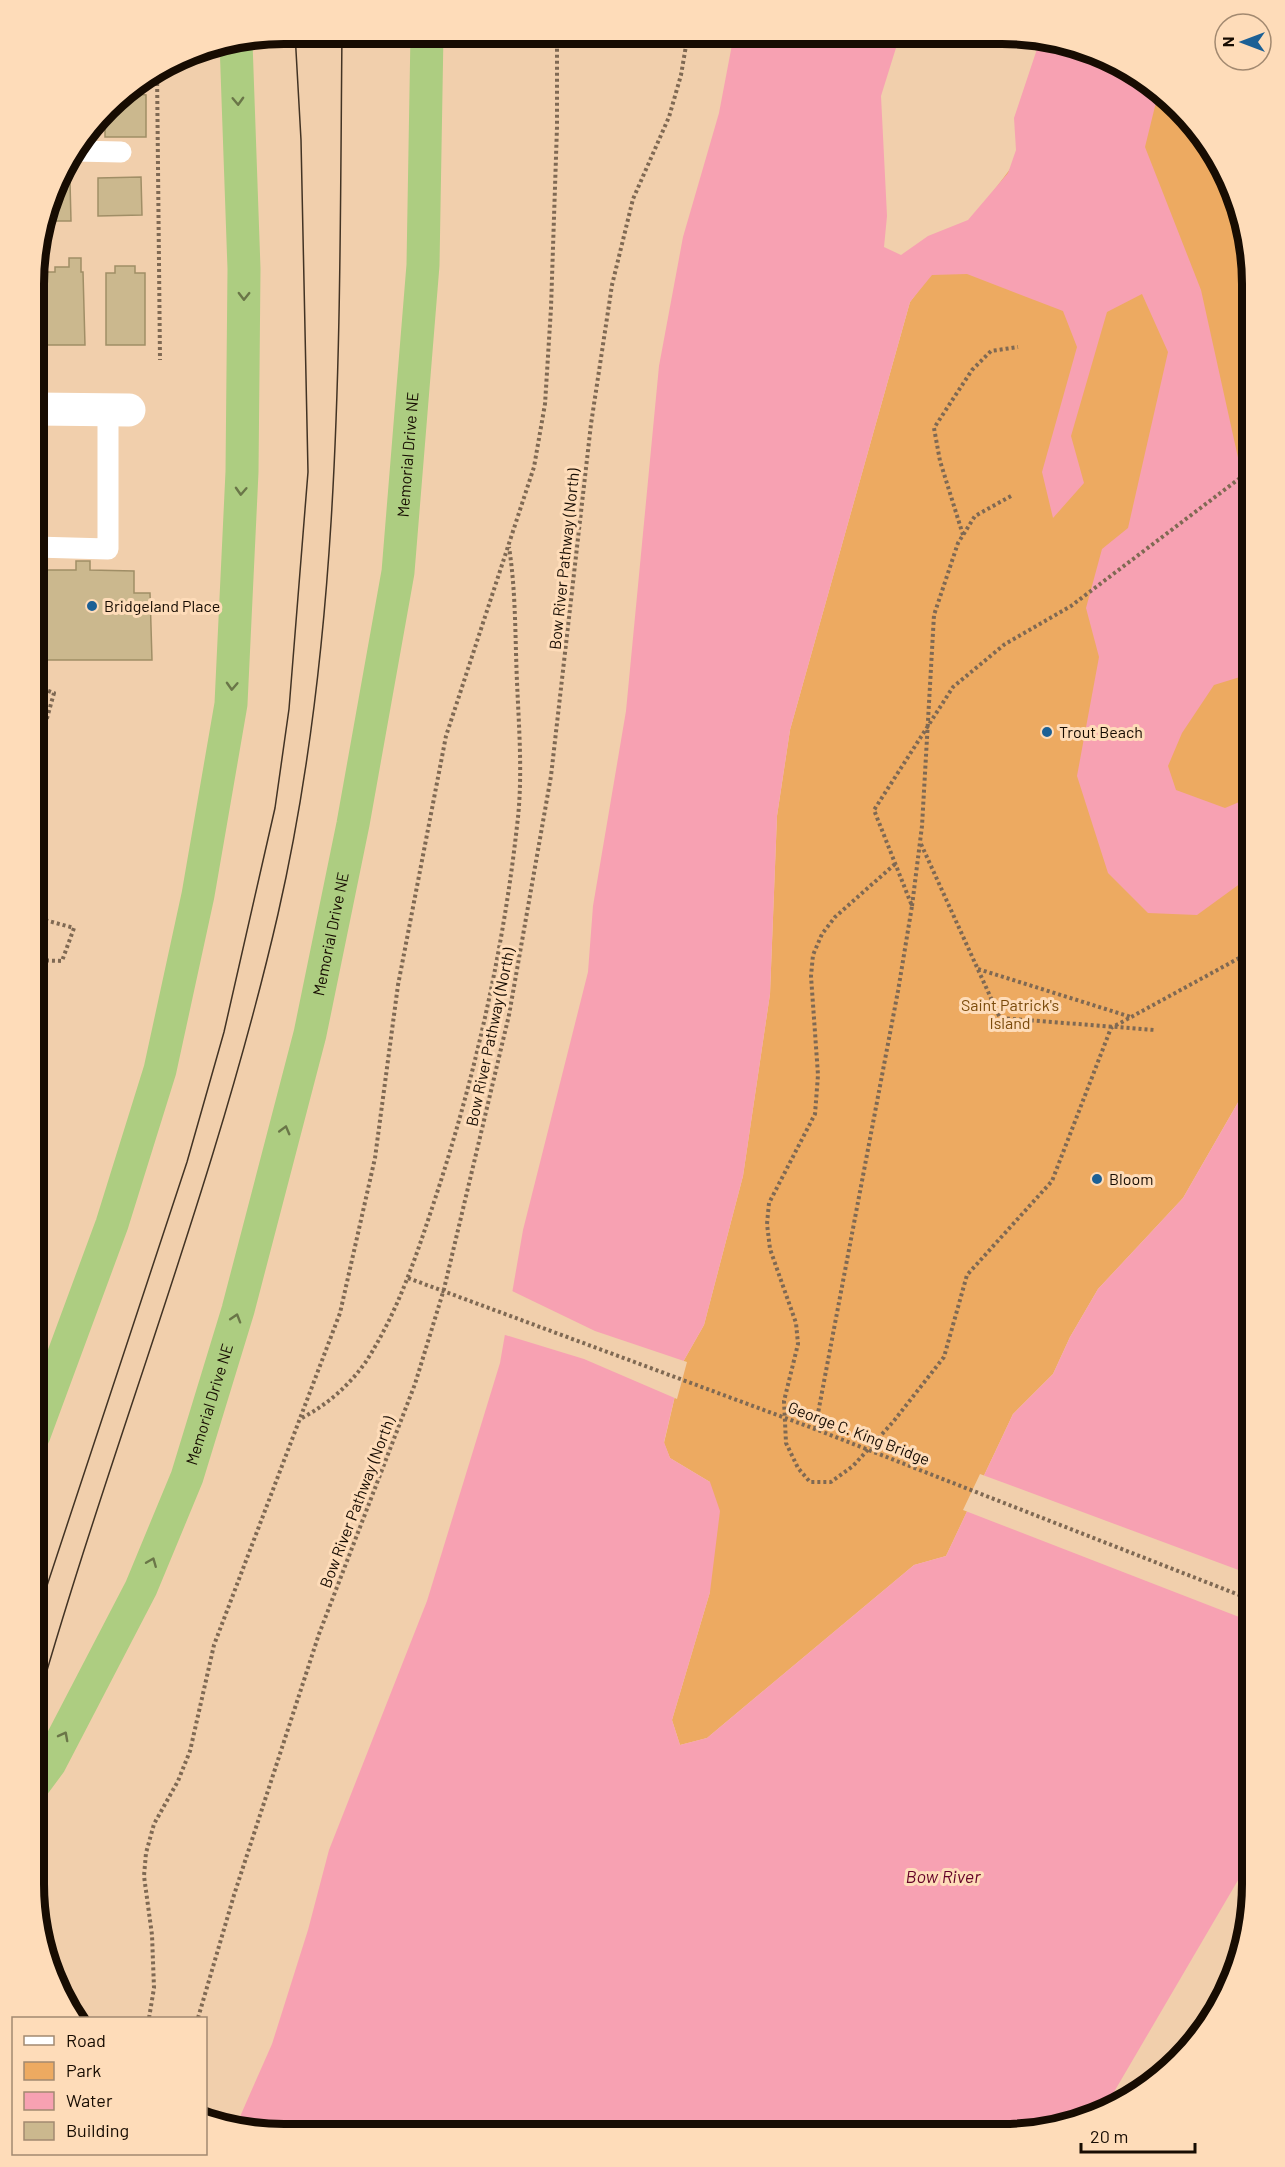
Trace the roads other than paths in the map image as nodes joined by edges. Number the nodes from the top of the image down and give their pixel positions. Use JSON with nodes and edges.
{"nodes":[{"id":1,"x":427,"y":44,"type":"edge"},
{"id":2,"x":236,"y":48,"type":"edge"},
{"id":3,"x":83,"y":152,"type":"edge"},
{"id":4,"x":121,"y":152,"type":"dead end"},
{"id":5,"x":44,"y":409,"type":"edge"},
{"id":6,"x":119,"y":410,"type":"joint"},
{"id":7,"x":44,"y":547,"type":"edge"},
{"id":8,"x":44,"y":1408,"type":"edge"},
{"id":9,"x":44,"y":1771,"type":"edge"}],
"edges":[{"from":9,"to":1,"type":"highway","name":"Memorial Drive NE","one_way":true},
{"from":2,"to":8,"type":"highway","one_way":true},
{"from":3,"to":4,"type":"lane"},
{"from":5,"to":6,"type":"street"},
{"from":6,"to":7,"type":"lane"}]}
